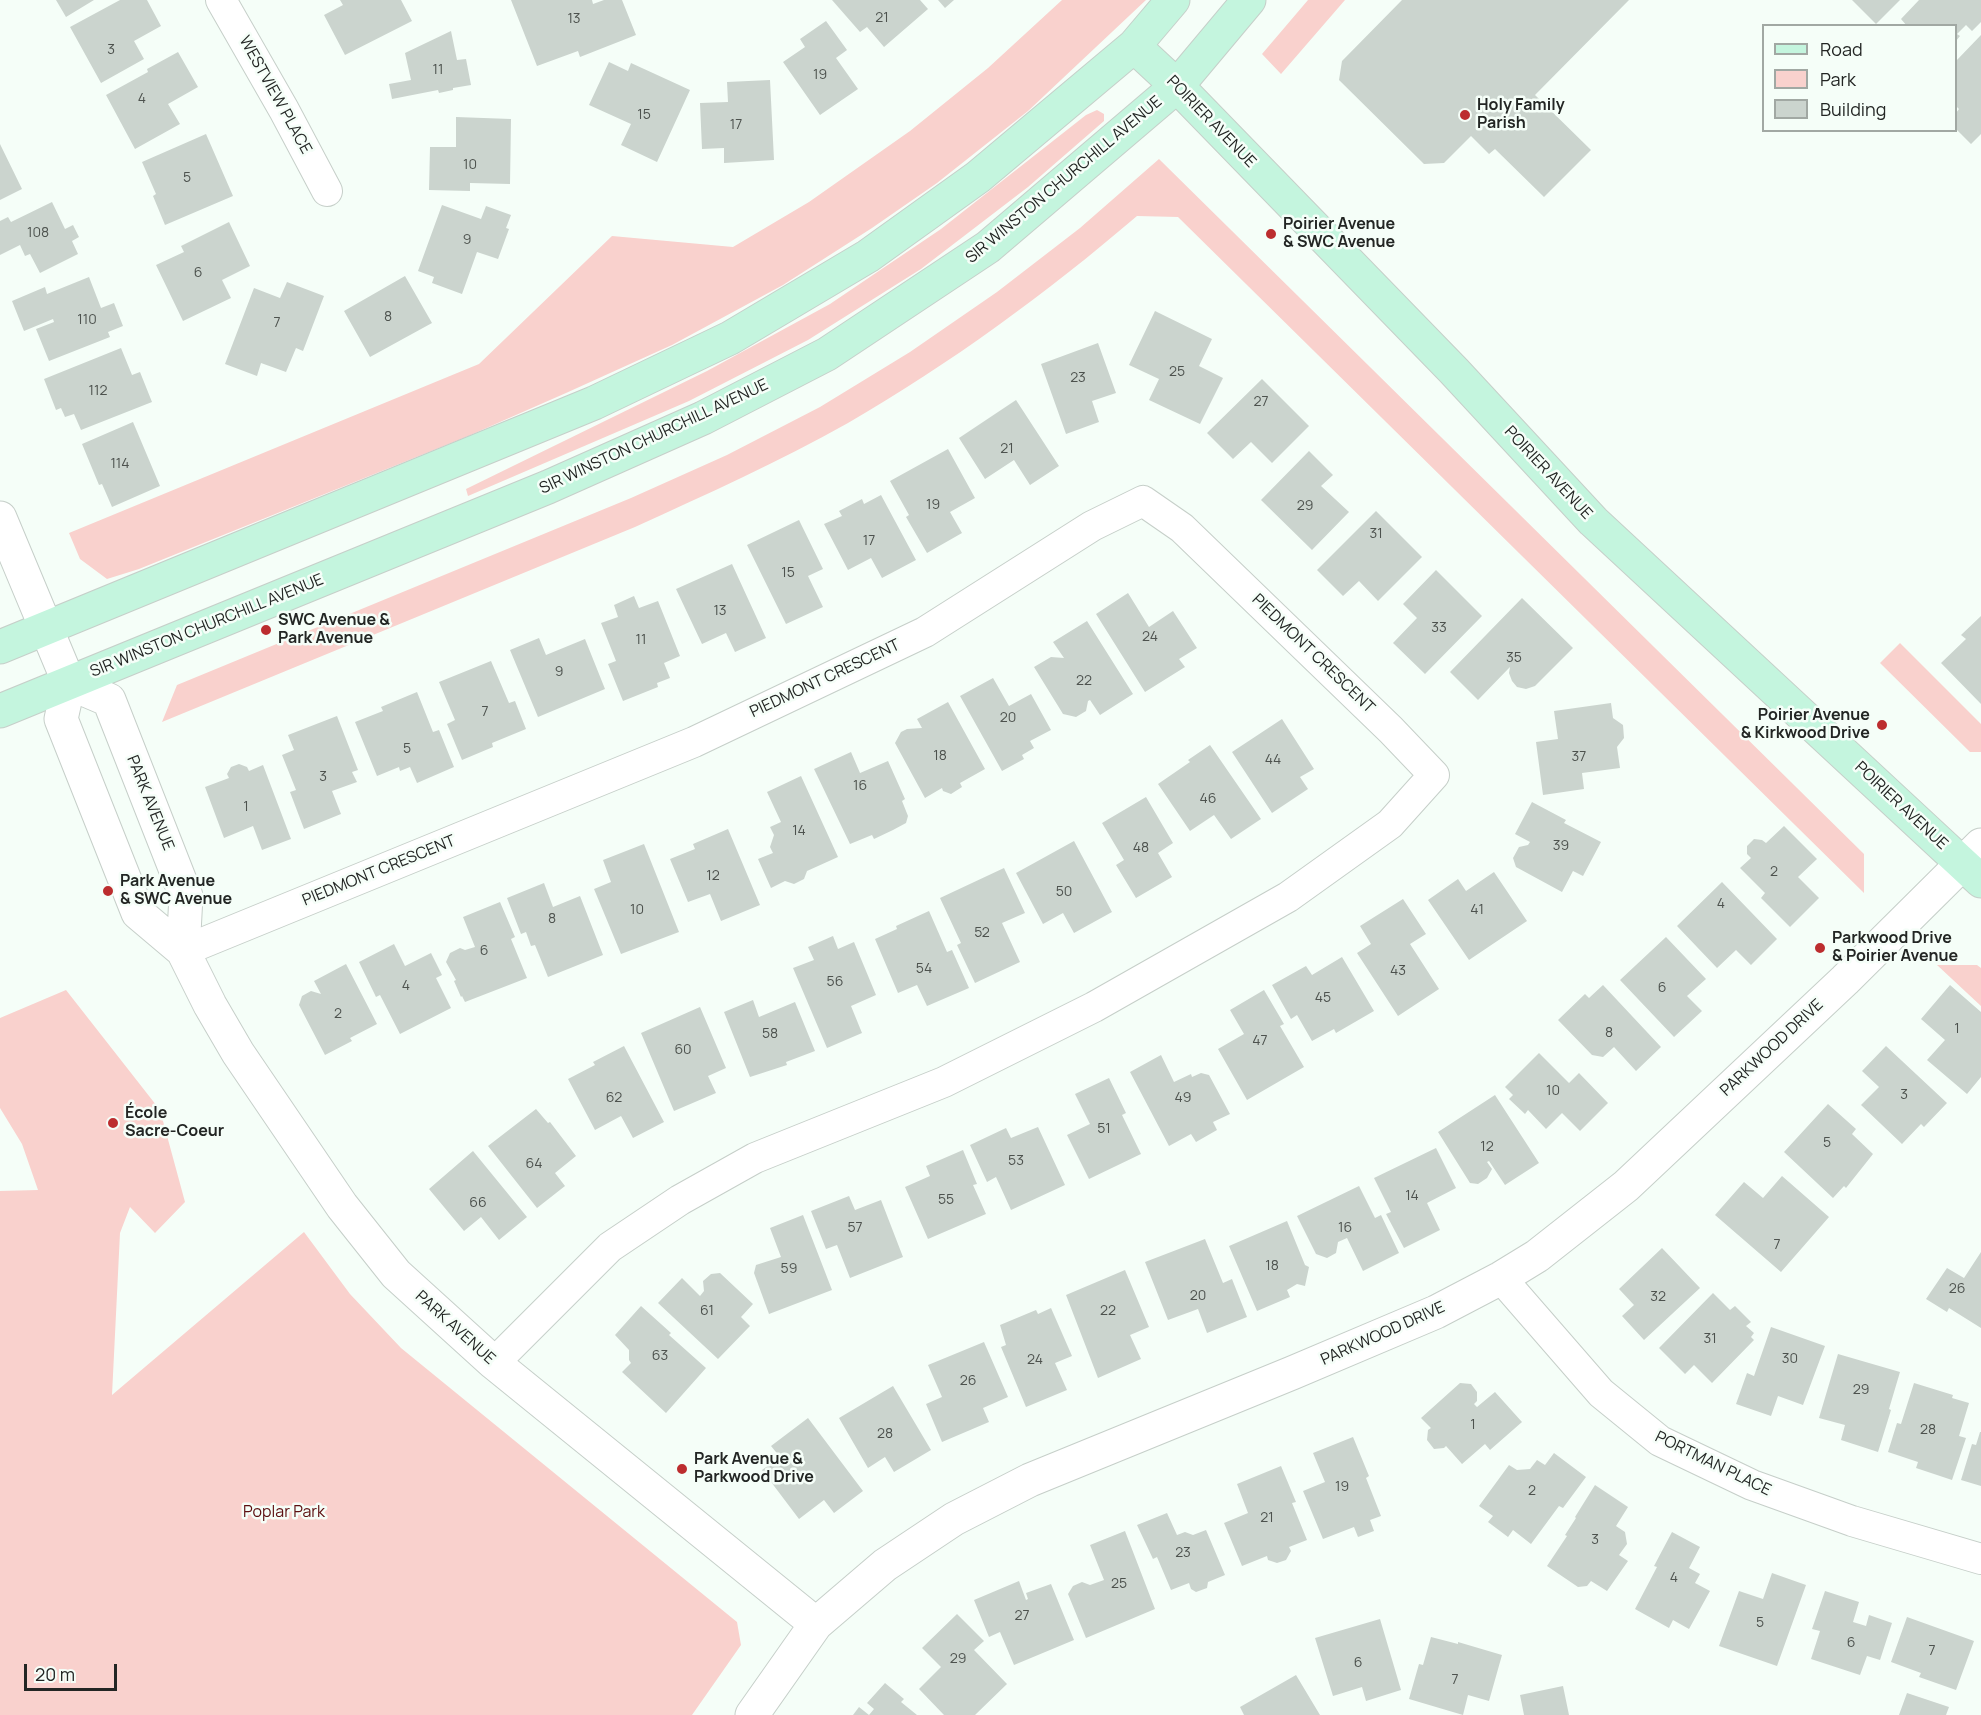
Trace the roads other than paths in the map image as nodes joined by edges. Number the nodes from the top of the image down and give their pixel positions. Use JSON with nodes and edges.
{"nodes":[{"id":1,"x":221,"y":0,"type":"edge"},
{"id":2,"x":1173,"y":0,"type":"edge"},
{"id":3,"x":1249,"y":0,"type":"edge"},
{"id":4,"x":1134,"y":46,"type":"junction"},
{"id":5,"x":1177,"y":86,"type":"junction"},
{"id":6,"x":327,"y":191,"type":"dead end"},
{"id":7,"x":0,"y":518,"type":"edge"},
{"id":8,"x":47,"y":629,"type":"junction"},
{"id":9,"x":0,"y":647,"type":"edge"},
{"id":10,"x":69,"y":682,"type":"junction"},
{"id":11,"x":0,"y":711,"type":"edge"},
{"id":12,"x":1975,"y":863,"type":"edge"},
{"id":13,"x":183,"y":951,"type":"junction"},
{"id":14,"x":1502,"y":1278,"type":"junction"},
{"id":15,"x":494,"y":1363,"type":"junction"},
{"id":16,"x":1981,"y":1560,"type":"edge"},
{"id":17,"x":816,"y":1624,"type":"junction"},
{"id":18,"x":752,"y":1715,"type":"edge"}],
"edges":[{"from":1,"to":6,"type":"street","name":"WESTVIEW PLACE"},
{"from":2,"to":4,"type":"main road"},
{"from":3,"to":5,"type":"main road","name":"SIR WINSTON CHURCHILL AVENUE"},
{"from":4,"to":5,"type":"main road","name":"POIRIER AVENUE"},
{"from":4,"to":8,"type":"main road"},
{"from":5,"to":10,"type":"main road","name":"SIR WINSTON CHURCHILL AVENUE"},
{"from":5,"to":12,"type":"main road","name":"POIRIER AVENUE"},
{"from":7,"to":8,"type":"street"},
{"from":8,"to":9,"type":"main road"},
{"from":8,"to":10,"type":"street"},
{"from":10,"to":11,"type":"main road","name":"SIR WINSTON CHURCHILL AVENUE"},
{"from":10,"to":13,"type":"street","name":"PARK AVENUE"},
{"from":10,"to":13,"type":"street","name":"PARK AVENUE"},
{"from":12,"to":14,"type":"street","name":"PARKWOOD DRIVE"},
{"from":13,"to":15,"type":"street","name":"PARK AVENUE"},
{"from":13,"to":15,"type":"street","name":"PIEDMONT CRESCENT"},
{"from":14,"to":16,"type":"street","name":"PORTMAN PLACE"},
{"from":14,"to":17,"type":"street","name":"PARKWOOD DRIVE"},
{"from":15,"to":17,"type":"street","name":"PARK AVENUE"},
{"from":17,"to":18,"type":"street","name":"PARKWOOD DRIVE"}]}
